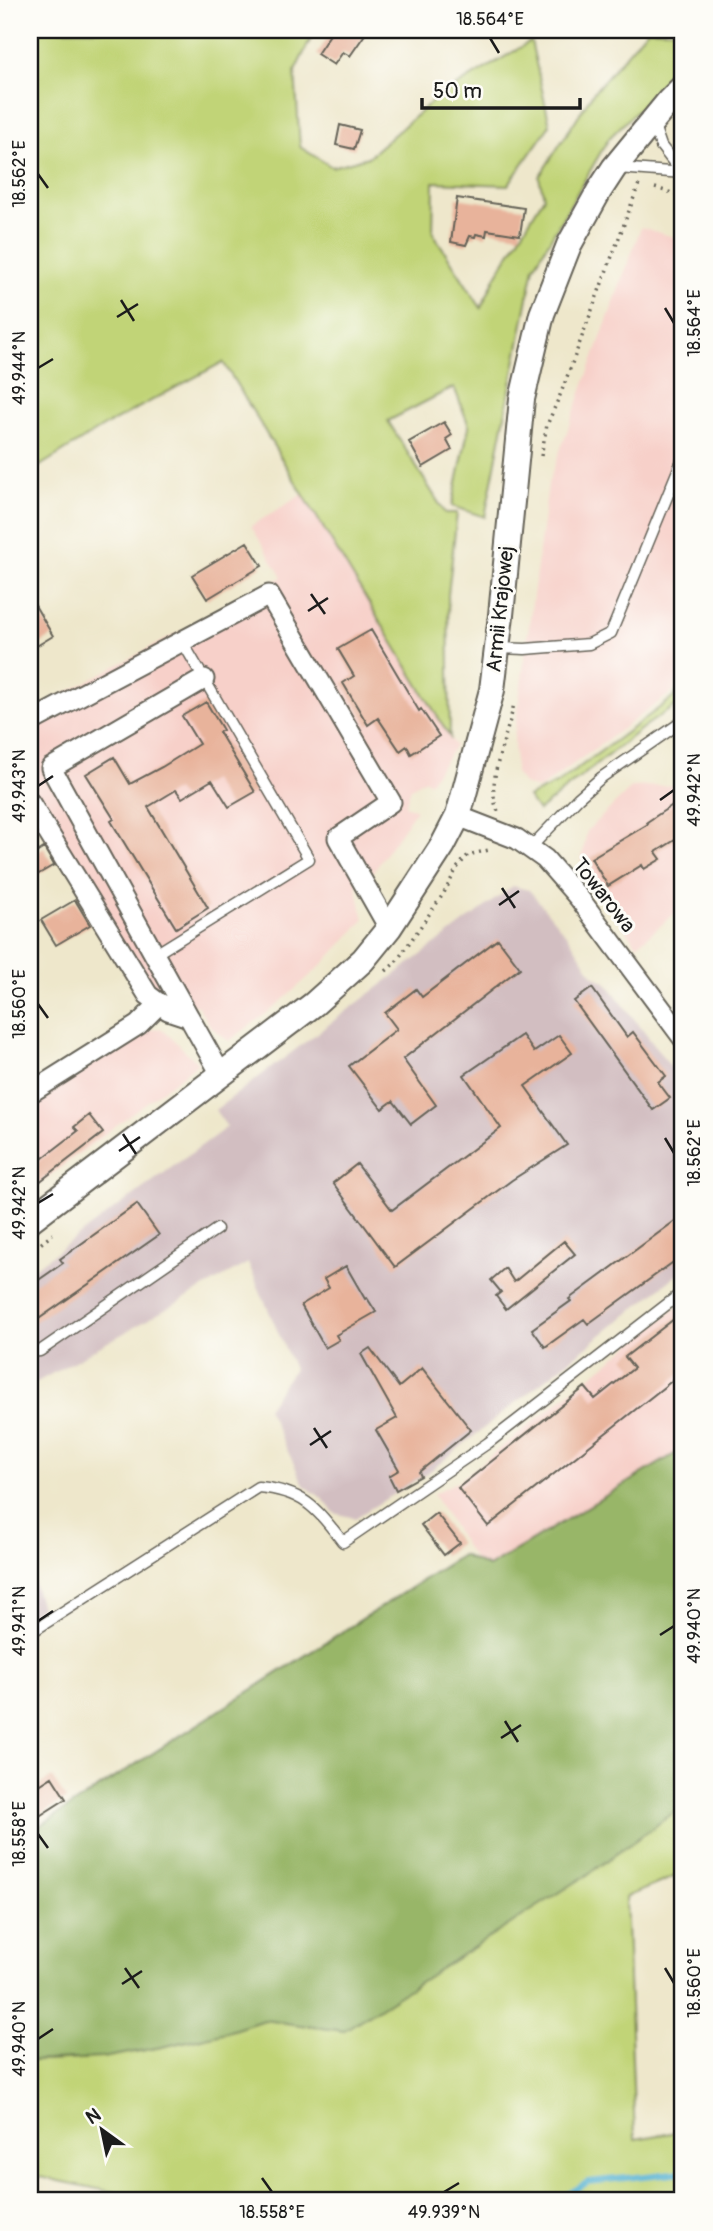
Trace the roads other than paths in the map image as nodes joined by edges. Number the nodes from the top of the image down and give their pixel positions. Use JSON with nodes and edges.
{"nodes":[{"id":1,"x":683,"y":87,"type":"edge"},
{"id":2,"x":652,"y":121,"type":"junction"},
{"id":3,"x":614,"y":168,"type":"junction"},
{"id":4,"x":683,"y":173,"type":"edge"},
{"id":5,"x":683,"y":458,"type":"edge"},
{"id":6,"x":182,"y":641,"type":"junction"},
{"id":7,"x":497,"y":648,"type":"junction"},
{"id":8,"x":204,"y":679,"type":"junction"},
{"id":9,"x":683,"y":721,"type":"edge"},
{"id":10,"x":30,"y":722,"type":"edge"},
{"id":11,"x":30,"y":803,"type":"edge"},
{"id":12,"x":458,"y":816,"type":"junction"},
{"id":13,"x":531,"y":847,"type":"junction"},
{"id":14,"x":389,"y":928,"type":"junction"},
{"id":15,"x":154,"y":954,"type":"junction"},
{"id":16,"x":160,"y":1003,"type":"junction"},
{"id":17,"x":189,"y":1017,"type":"junction"},
{"id":18,"x":683,"y":1038,"type":"edge"},
{"id":19,"x":222,"y":1076,"type":"junction"},
{"id":20,"x":30,"y":1093,"type":"edge"},
{"id":21,"x":30,"y":1220,"type":"edge"},
{"id":22,"x":217,"y":1229,"type":"dead end"},
{"id":23,"x":683,"y":1292,"type":"edge"},
{"id":24,"x":30,"y":1352,"type":"edge"},
{"id":25,"x":30,"y":1633,"type":"edge"}],
"edges":[{"from":1,"to":2,"type":"street","name":"Armii Krajowej"},
{"from":2,"to":3,"type":"street","name":"Armii Krajowej"},
{"from":2,"to":4,"type":"lane"},
{"from":3,"to":4,"type":"lane"},
{"from":3,"to":7,"type":"street","name":"Armii Krajowej"},
{"from":5,"to":7,"type":"lane"},
{"from":6,"to":8,"type":"lane"},
{"from":6,"to":10,"type":"street"},
{"from":6,"to":14,"type":"street"},
{"from":7,"to":12,"type":"street","name":"Armii Krajowej"},
{"from":8,"to":15,"type":"street"},
{"from":8,"to":15,"type":"lane"},
{"from":9,"to":13,"type":"lane"},
{"from":11,"to":16,"type":"street"},
{"from":12,"to":13,"type":"street","name":"Towarowa"},
{"from":12,"to":14,"type":"street","name":"Armii Krajowej"},
{"from":13,"to":18,"type":"street","name":"Towarowa"},
{"from":14,"to":19,"type":"street","name":"Armii Krajowej"},
{"from":15,"to":17,"type":"street"},
{"from":16,"to":17,"type":"street"},
{"from":16,"to":20,"type":"street"},
{"from":17,"to":19,"type":"street"},
{"from":19,"to":21,"type":"street","name":"Armii Krajowej"},
{"from":22,"to":24,"type":"lane"},
{"from":23,"to":25,"type":"lane"}]}
